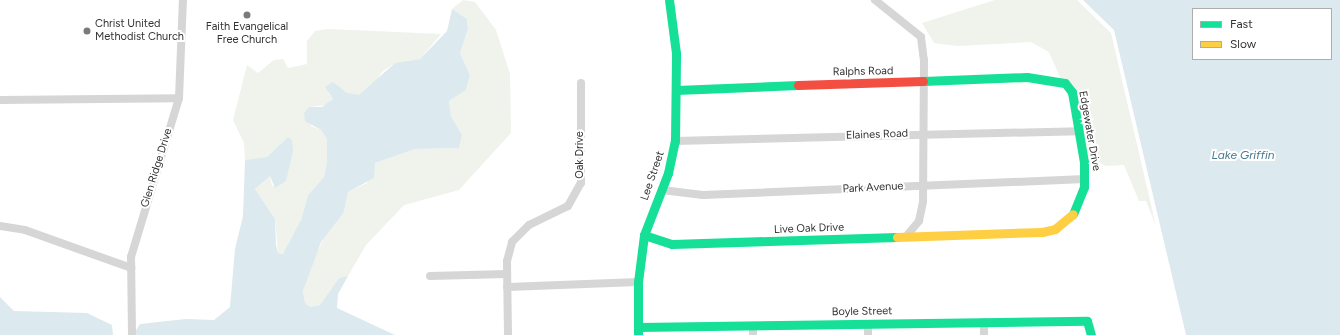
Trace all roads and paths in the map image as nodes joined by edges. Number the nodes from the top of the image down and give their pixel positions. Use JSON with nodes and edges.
{"nodes":[{"id":1,"x":183,"y":0,"type":"edge"},
{"id":2,"x":669,"y":0,"type":"edge"},
{"id":3,"x":875,"y":0,"type":"edge"},
{"id":4,"x":1051,"y":80,"type":"joint"},
{"id":5,"x":581,"y":83,"type":"dead end"},
{"id":6,"x":925,"y":83,"type":"junction"},
{"id":7,"x":676,"y":90,"type":"junction"},
{"id":8,"x":179,"y":98,"type":"junction"},
{"id":9,"x":0,"y":100,"type":"edge"},
{"id":10,"x":1079,"y":131,"type":"junction"},
{"id":11,"x":925,"y":133,"type":"junction"},
{"id":12,"x":675,"y":141,"type":"junction"},
{"id":13,"x":1085,"y":179,"type":"junction"},
{"id":14,"x":924,"y":185,"type":"junction"},
{"id":15,"x":662,"y":190,"type":"junction"},
{"id":16,"x":0,"y":226,"type":"edge"},
{"id":17,"x":976,"y":232,"type":"joint"},
{"id":18,"x":908,"y":234,"type":"junction"},
{"id":19,"x":644,"y":236,"type":"junction"},
{"id":20,"x":131,"y":268,"type":"junction"},
{"id":21,"x":507,"y":274,"type":"junction"},
{"id":22,"x":430,"y":276,"type":"dead end"},
{"id":23,"x":638,"y":282,"type":"junction"},
{"id":24,"x":507,"y":287,"type":"junction"},
{"id":25,"x":984,"y":322,"type":"junction"},
{"id":26,"x":868,"y":324,"type":"junction"},
{"id":27,"x":638,"y":331,"type":"edge"},
{"id":28,"x":753,"y":331,"type":"edge"},
{"id":29,"x":132,"y":335,"type":"edge"},
{"id":30,"x":508,"y":335,"type":"edge"},
{"id":31,"x":868,"y":335,"type":"edge"},
{"id":32,"x":984,"y":335,"type":"edge"},
{"id":33,"x":1091,"y":335,"type":"edge"}],
"edges":[{"from":1,"to":8,"type":"street","name":"Glen Ridge Drive"},
{"from":2,"to":7,"type":"street","name":"Lee Street"},
{"from":3,"to":6,"type":"street"},
{"from":4,"to":6,"type":"street","name":"Ralphs Road"},
{"from":4,"to":10,"type":"street","name":"Edgewater Drive"},
{"from":5,"to":21,"type":"street","name":"Oak Drive"},
{"from":6,"to":7,"type":"street","name":"Ralphs Road"},
{"from":6,"to":11,"type":"street"},
{"from":7,"to":12,"type":"street","name":"Lee Street"},
{"from":8,"to":9,"type":"street"},
{"from":8,"to":20,"type":"street","name":"Glen Ridge Drive"},
{"from":10,"to":11,"type":"street","name":"Elaines Road"},
{"from":10,"to":13,"type":"street","name":"Edgewater Drive"},
{"from":11,"to":12,"type":"street","name":"Elaines Road"},
{"from":11,"to":14,"type":"street"},
{"from":12,"to":15,"type":"street","name":"Lee Street"},
{"from":13,"to":14,"type":"street","name":"Park Avenue"},
{"from":13,"to":17,"type":"street","name":"Edgewater Drive"},
{"from":14,"to":15,"type":"street","name":"Park Avenue"},
{"from":14,"to":18,"type":"street"},
{"from":15,"to":19,"type":"street","name":"Lee Street"},
{"from":16,"to":20,"type":"street"},
{"from":17,"to":18,"type":"street","name":"Live Oak Drive"},
{"from":18,"to":19,"type":"street","name":"Live Oak Drive"},
{"from":19,"to":23,"type":"street","name":"Lee Street"},
{"from":20,"to":29,"type":"street","name":"Glen Ridge Drive"},
{"from":21,"to":22,"type":"street"},
{"from":21,"to":24,"type":"street","name":"Oak Drive"},
{"from":23,"to":24,"type":"street"},
{"from":23,"to":27,"type":"street","name":"Lee Street"},
{"from":24,"to":30,"type":"street","name":"Oak Drive"},
{"from":25,"to":26,"type":"street","name":"Boyle Street"},
{"from":25,"to":32,"type":"street"},
{"from":25,"to":33,"type":"street","name":"Boyle Street"},
{"from":26,"to":28,"type":"street","name":"Boyle Street"},
{"from":26,"to":31,"type":"street"},
{"from":27,"to":28,"type":"street","name":"Boyle Street"}]}
